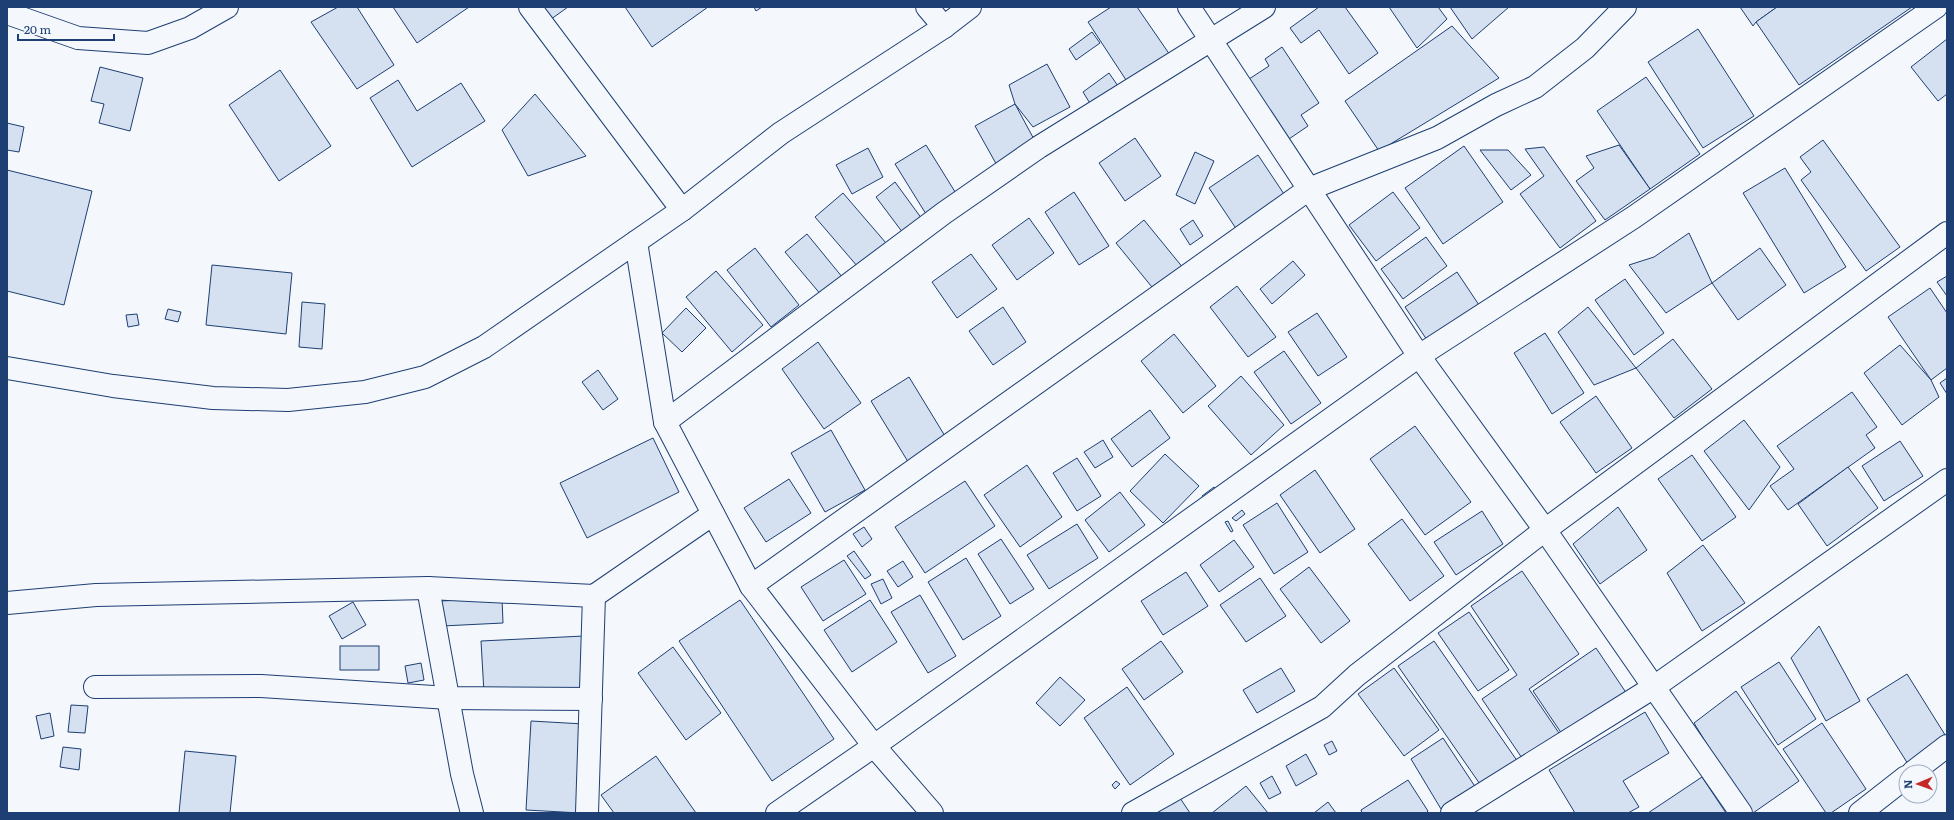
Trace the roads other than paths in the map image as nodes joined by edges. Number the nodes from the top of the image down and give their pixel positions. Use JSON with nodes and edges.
{"nodes":[{"id":1,"x":227,"y":7,"type":"edge"},
{"id":2,"x":530,"y":7,"type":"edge"},
{"id":3,"x":927,"y":7,"type":"edge"},
{"id":4,"x":970,"y":7,"type":"edge"},
{"id":5,"x":1189,"y":7,"type":"edge"},
{"id":6,"x":1264,"y":7,"type":"edge"},
{"id":7,"x":1625,"y":7,"type":"edge"},
{"id":8,"x":1936,"y":7,"type":"edge"},
{"id":9,"x":7,"y":13,"type":"edge"},
{"id":10,"x":944,"y":27,"type":"junction"},
{"id":11,"x":1211,"y":39,"type":"junction"},
{"id":12,"x":1309,"y":189,"type":"junction"},
{"id":13,"x":682,"y":210,"type":"junction"},
{"id":14,"x":1947,"y":233,"type":"edge"},
{"id":15,"x":636,"y":242,"type":"junction"},
{"id":16,"x":1419,"y":356,"type":"junction"},
{"id":17,"x":7,"y":368,"type":"edge"},
{"id":18,"x":664,"y":422,"type":"junction"},
{"id":19,"x":1947,"y":480,"type":"edge"},
{"id":20,"x":713,"y":514,"type":"junction"},
{"id":21,"x":1545,"y":530,"type":"junction"},
{"id":22,"x":751,"y":586,"type":"junction"},
{"id":23,"x":428,"y":588,"type":"junction"},
{"id":24,"x":594,"y":596,"type":"junction"},
{"id":25,"x":7,"y":603,"type":"edge"},
{"id":26,"x":95,"y":687,"type":"dead end"},
{"id":27,"x":1654,"y":687,"type":"junction"},
{"id":28,"x":449,"y":698,"type":"junction"},
{"id":29,"x":590,"y":698,"type":"junction"},
{"id":30,"x":874,"y":746,"type":"junction"},
{"id":31,"x":1947,"y":746,"type":"edge"},
{"id":32,"x":1923,"y":764,"type":"edge"},
{"id":33,"x":1898,"y":783,"type":"edge"},
{"id":34,"x":472,"y":813,"type":"edge"},
{"id":35,"x":587,"y":813,"type":"edge"},
{"id":36,"x":777,"y":813,"type":"edge"},
{"id":37,"x":932,"y":813,"type":"edge"},
{"id":38,"x":1133,"y":813,"type":"edge"},
{"id":39,"x":1452,"y":813,"type":"edge"},
{"id":40,"x":1741,"y":813,"type":"edge"},
{"id":41,"x":1860,"y":813,"type":"edge"}],
"edges":[{"from":1,"to":9,"type":"street"},
{"from":2,"to":13,"type":"street"},
{"from":3,"to":10,"type":"street"},
{"from":4,"to":10,"type":"street"},
{"from":5,"to":11,"type":"street"},
{"from":6,"to":11,"type":"street"},
{"from":7,"to":12,"type":"street"},
{"from":8,"to":16,"type":"street"},
{"from":10,"to":13,"type":"street"},
{"from":11,"to":12,"type":"street"},
{"from":11,"to":18,"type":"street"},
{"from":12,"to":16,"type":"street"},
{"from":12,"to":22,"type":"street"},
{"from":13,"to":15,"type":"street"},
{"from":14,"to":21,"type":"street"},
{"from":15,"to":17,"type":"street"},
{"from":15,"to":18,"type":"street"},
{"from":16,"to":21,"type":"street"},
{"from":16,"to":30,"type":"street"},
{"from":18,"to":20,"type":"street"},
{"from":19,"to":27,"type":"street"},
{"from":20,"to":22,"type":"street"},
{"from":20,"to":24,"type":"street"},
{"from":21,"to":27,"type":"street"},
{"from":21,"to":38,"type":"street"},
{"from":22,"to":30,"type":"street"},
{"from":23,"to":24,"type":"street"},
{"from":23,"to":25,"type":"street"},
{"from":23,"to":28,"type":"street"},
{"from":24,"to":29,"type":"street"},
{"from":26,"to":28,"type":"street"},
{"from":27,"to":39,"type":"street"},
{"from":27,"to":40,"type":"street"},
{"from":28,"to":29,"type":"street"},
{"from":28,"to":34,"type":"street"},
{"from":29,"to":35,"type":"street"},
{"from":30,"to":36,"type":"street"},
{"from":30,"to":37,"type":"street"},
{"from":31,"to":32,"type":"street"},
{"from":33,"to":41,"type":"street"}]}
